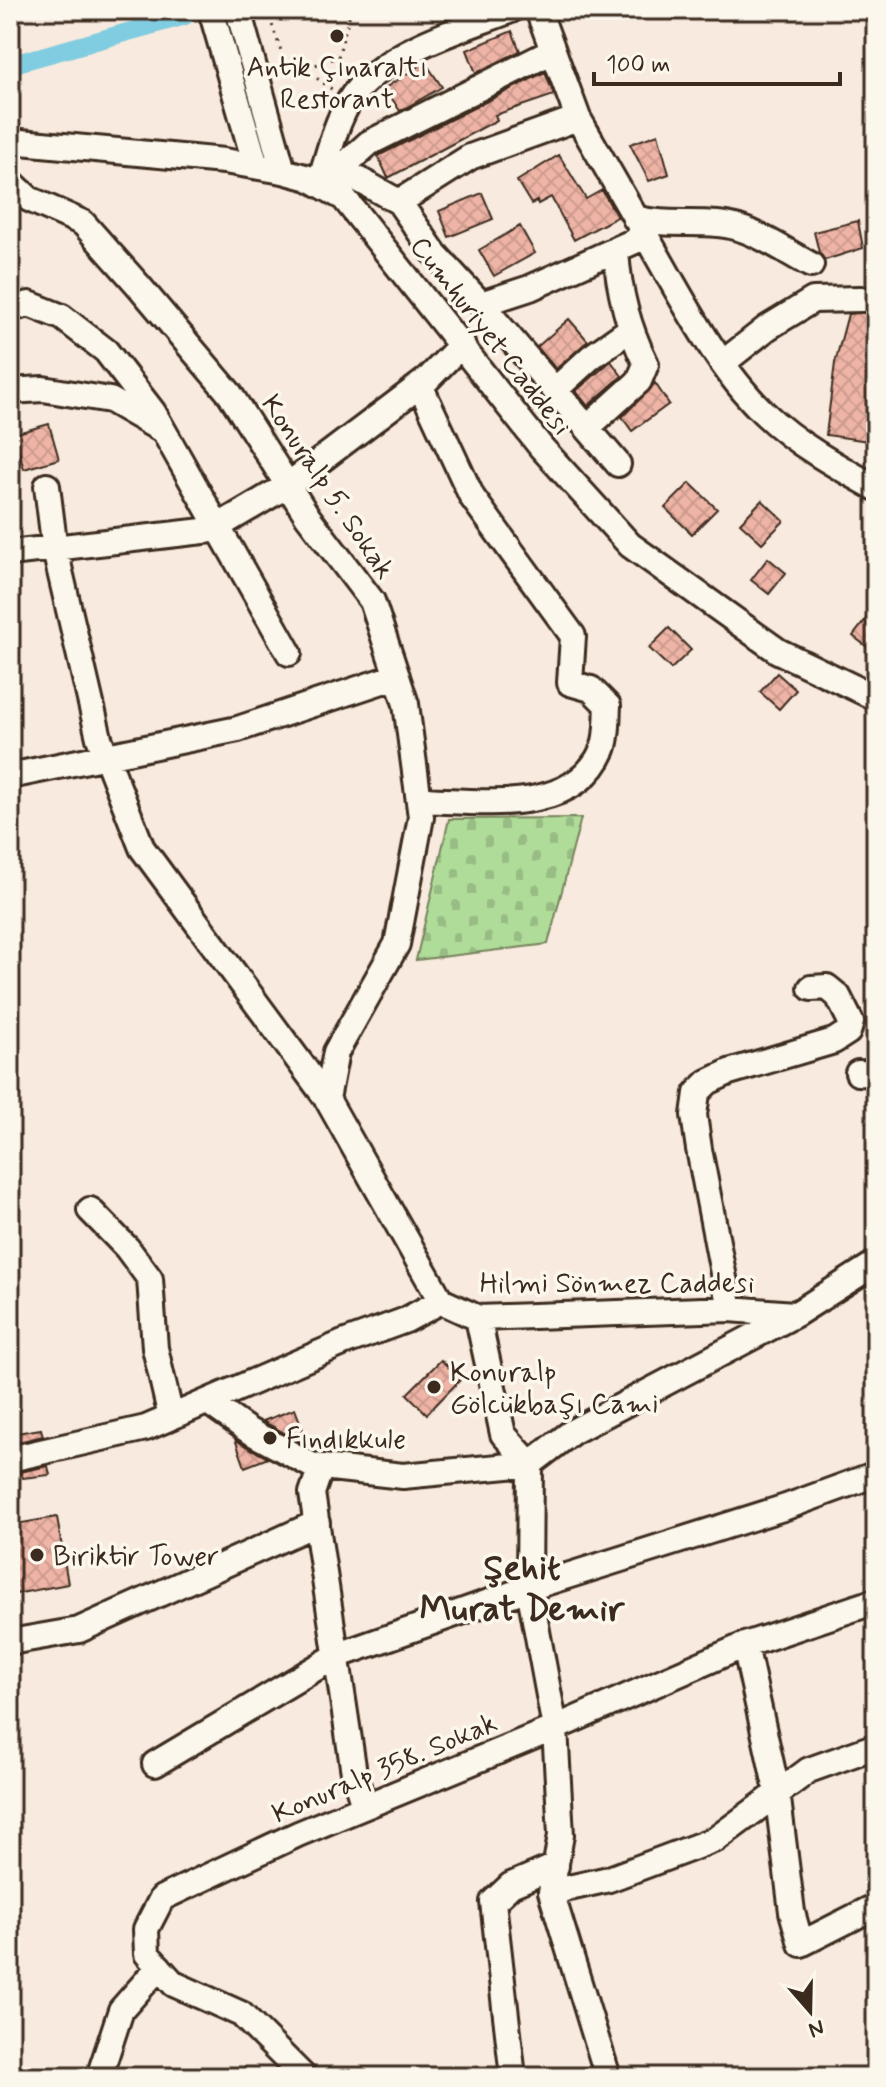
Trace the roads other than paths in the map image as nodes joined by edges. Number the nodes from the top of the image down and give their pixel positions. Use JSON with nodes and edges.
{"nodes":[{"id":1,"x":211,"y":10,"type":"edge"},
{"id":2,"x":238,"y":10,"type":"edge"},
{"id":3,"x":511,"y":10,"type":"edge"},
{"id":4,"x":538,"y":10,"type":"edge"},
{"id":5,"x":553,"y":51,"type":"junction"},
{"id":6,"x":578,"y":118,"type":"junction"},
{"id":7,"x":10,"y":141,"type":"edge"},
{"id":8,"x":256,"y":166,"type":"junction"},
{"id":9,"x":283,"y":171,"type":"junction"},
{"id":10,"x":329,"y":172,"type":"junction"},
{"id":11,"x":10,"y":181,"type":"edge"},
{"id":12,"x":399,"y":202,"type":"junction"},
{"id":13,"x":641,"y":227,"type":"junction"},
{"id":14,"x":616,"y":252,"type":"junction"},
{"id":15,"x":811,"y":265,"type":"dead end"},
{"id":16,"x":861,"y":299,"type":"dead end"},
{"id":17,"x":481,"y":304,"type":"junction"},
{"id":18,"x":10,"y":309,"type":"edge"},
{"id":19,"x":629,"y":330,"type":"junction"},
{"id":20,"x":462,"y":344,"type":"junction"},
{"id":21,"x":724,"y":362,"type":"junction"},
{"id":22,"x":420,"y":385,"type":"junction"},
{"id":23,"x":555,"y":390,"type":"junction"},
{"id":24,"x":10,"y":391,"type":"edge"},
{"id":25,"x":588,"y":427,"type":"junction"},
{"id":26,"x":164,"y":431,"type":"junction"},
{"id":27,"x":618,"y":464,"type":"dead end"},
{"id":28,"x":288,"y":485,"type":"junction"},
{"id":29,"x":47,"y":486,"type":"dead end"},
{"id":30,"x":876,"y":488,"type":"edge"},
{"id":31,"x":219,"y":526,"type":"junction"},
{"id":32,"x":55,"y":550,"type":"junction"},
{"id":33,"x":10,"y":553,"type":"edge"},
{"id":34,"x":289,"y":653,"type":"dead end"},
{"id":35,"x":397,"y":676,"type":"junction"},
{"id":36,"x":873,"y":690,"type":"edge"},
{"id":37,"x":106,"y":756,"type":"junction"},
{"id":38,"x":10,"y":776,"type":"edge"},
{"id":39,"x":419,"y":800,"type":"junction"},
{"id":40,"x":811,"y":988,"type":"dead end"},
{"id":41,"x":327,"y":1099,"type":"junction"},
{"id":42,"x":90,"y":1210,"type":"dead end"},
{"id":43,"x":876,"y":1263,"type":"edge"},
{"id":44,"x":441,"y":1301,"type":"junction"},
{"id":45,"x":730,"y":1309,"type":"junction"},
{"id":46,"x":796,"y":1314,"type":"junction"},
{"id":47,"x":478,"y":1318,"type":"junction"},
{"id":48,"x":208,"y":1402,"type":"junction"},
{"id":49,"x":171,"y":1417,"type":"junction"},
{"id":50,"x":10,"y":1459,"type":"edge"},
{"id":51,"x":530,"y":1464,"type":"junction"},
{"id":52,"x":321,"y":1467,"type":"junction"},
{"id":53,"x":876,"y":1474,"type":"edge"},
{"id":54,"x":317,"y":1523,"type":"junction"},
{"id":55,"x":529,"y":1588,"type":"junction"},
{"id":56,"x":876,"y":1601,"type":"edge"},
{"id":57,"x":10,"y":1642,"type":"edge"},
{"id":58,"x":745,"y":1645,"type":"junction"},
{"id":59,"x":336,"y":1656,"type":"junction"},
{"id":60,"x":555,"y":1728,"type":"junction"},
{"id":61,"x":876,"y":1746,"type":"edge"},
{"id":62,"x":155,"y":1764,"type":"dead end"},
{"id":63,"x":777,"y":1791,"type":"junction"},
{"id":64,"x":364,"y":1806,"type":"junction"},
{"id":65,"x":556,"y":1866,"type":"junction"},
{"id":66,"x":551,"y":1892,"type":"junction"},
{"id":67,"x":876,"y":1906,"type":"edge"},
{"id":68,"x":159,"y":1967,"type":"junction"},
{"id":69,"x":99,"y":2077,"type":"edge"},
{"id":70,"x":304,"y":2077,"type":"edge"},
{"id":71,"x":513,"y":2077,"type":"edge"},
{"id":72,"x":608,"y":2077,"type":"edge"}],
"edges":[{"from":1,"to":8,"type":"street"},
{"from":2,"to":9,"type":"street"},
{"from":3,"to":10,"type":"street"},
{"from":4,"to":5,"type":"street"},
{"from":5,"to":6,"type":"street"},
{"from":5,"to":10,"type":"street"},
{"from":6,"to":12,"type":"street"},
{"from":6,"to":13,"type":"street"},
{"from":7,"to":8,"type":"street","name":"Cumhuriyet Caddesi"},
{"from":8,"to":9,"type":"street","name":"Cumhuriyet Caddesi"},
{"from":9,"to":10,"type":"street","name":"Cumhuriyet Caddesi"},
{"from":10,"to":12,"type":"street"},
{"from":10,"to":20,"type":"street","name":"Cumhuriyet Caddesi"},
{"from":11,"to":28,"type":"street","name":"Konuralp 5. Sokak"},
{"from":12,"to":17,"type":"street"},
{"from":13,"to":14,"type":"street"},
{"from":13,"to":15,"type":"street"},
{"from":13,"to":21,"type":"street"},
{"from":14,"to":17,"type":"street"},
{"from":14,"to":19,"type":"street"},
{"from":16,"to":21,"type":"street"},
{"from":17,"to":23,"type":"street"},
{"from":18,"to":26,"type":"street"},
{"from":19,"to":23,"type":"street"},
{"from":19,"to":25,"type":"street"},
{"from":20,"to":22,"type":"street"},
{"from":20,"to":36,"type":"street","name":"Cumhuriyet Caddesi"},
{"from":21,"to":30,"type":"street"},
{"from":22,"to":28,"type":"street"},
{"from":22,"to":39,"type":"street"},
{"from":23,"to":25,"type":"street"},
{"from":24,"to":26,"type":"street"},
{"from":25,"to":27,"type":"street"},
{"from":26,"to":31,"type":"street"},
{"from":28,"to":31,"type":"street"},
{"from":28,"to":35,"type":"street","name":"Konuralp 5. Sokak"},
{"from":29,"to":32,"type":"street"},
{"from":31,"to":32,"type":"street"},
{"from":31,"to":34,"type":"street"},
{"from":32,"to":33,"type":"street"},
{"from":32,"to":37,"type":"street"},
{"from":35,"to":37,"type":"street"},
{"from":35,"to":39,"type":"street","name":"Konuralp 5. Sokak"},
{"from":37,"to":38,"type":"street"},
{"from":37,"to":41,"type":"street"},
{"from":39,"to":41,"type":"street","name":"Konuralp 5. Sokak"},
{"from":40,"to":45,"type":"street"},
{"from":41,"to":44,"type":"street"},
{"from":42,"to":49,"type":"street"},
{"from":43,"to":46,"type":"street","name":"Hilmi Sönmez Caddesi"},
{"from":44,"to":47,"type":"street","name":"Hilmi Sönmez Caddesi"},
{"from":44,"to":48,"type":"street"},
{"from":45,"to":46,"type":"street","name":"Hilmi Sönmez Caddesi"},
{"from":45,"to":47,"type":"street","name":"Hilmi Sönmez Caddesi"},
{"from":46,"to":51,"type":"street","name":"Hilmi Sönmez Caddesi"},
{"from":47,"to":51,"type":"street"},
{"from":48,"to":49,"type":"street"},
{"from":48,"to":52,"type":"street"},
{"from":49,"to":50,"type":"street"},
{"from":51,"to":52,"type":"street"},
{"from":51,"to":55,"type":"street"},
{"from":52,"to":54,"type":"street"},
{"from":53,"to":55,"type":"street"},
{"from":54,"to":57,"type":"street"},
{"from":54,"to":59,"type":"street"},
{"from":55,"to":59,"type":"street"},
{"from":55,"to":60,"type":"street"},
{"from":56,"to":58,"type":"street","name":"Konuralp 358. Sokak"},
{"from":58,"to":60,"type":"street","name":"Konuralp 358. Sokak"},
{"from":58,"to":63,"type":"street"},
{"from":59,"to":62,"type":"street"},
{"from":59,"to":64,"type":"street"},
{"from":60,"to":64,"type":"street","name":"Konuralp 358. Sokak"},
{"from":60,"to":65,"type":"street"},
{"from":61,"to":63,"type":"street"},
{"from":63,"to":66,"type":"street"},
{"from":63,"to":67,"type":"street"},
{"from":64,"to":68,"type":"street","name":"Konuralp 358. Sokak"},
{"from":65,"to":66,"type":"street"},
{"from":65,"to":71,"type":"street"},
{"from":66,"to":72,"type":"street"},
{"from":68,"to":69,"type":"street"},
{"from":68,"to":70,"type":"street"}]}
